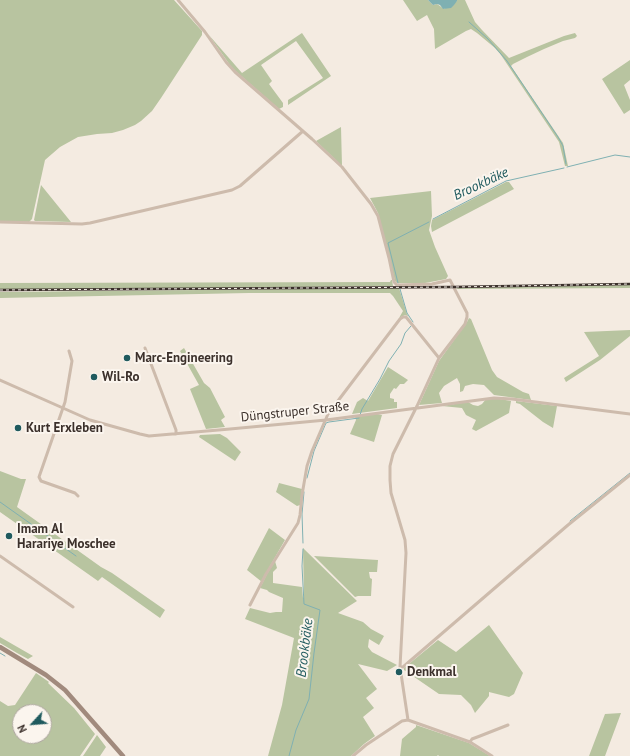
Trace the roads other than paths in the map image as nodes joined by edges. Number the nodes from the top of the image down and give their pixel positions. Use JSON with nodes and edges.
{"nodes":[{"id":1,"x":178,"y":0,"type":"edge"},
{"id":2,"x":303,"y":131,"type":"junction"},
{"id":3,"x":0,"y":222,"type":"edge"},
{"id":4,"x":146,"y":348,"type":"dead end"},
{"id":5,"x":69,"y":351,"type":"dead end"},
{"id":6,"x":439,"y":358,"type":"junction"},
{"id":7,"x":0,"y":380,"type":"edge"},
{"id":8,"x":416,"y":407,"type":"junction"},
{"id":9,"x":62,"y":408,"type":"junction"},
{"id":10,"x":630,"y":414,"type":"edge"},
{"id":11,"x":326,"y":420,"type":"junction"},
{"id":12,"x":176,"y":434,"type":"junction"},
{"id":13,"x":630,"y":475,"type":"edge"},
{"id":14,"x":78,"y":496,"type":"dead end"},
{"id":15,"x":0,"y":556,"type":"edge"},
{"id":16,"x":250,"y":605,"type":"dead end"},
{"id":17,"x":73,"y":607,"type":"dead end"},
{"id":18,"x":0,"y":648,"type":"edge"},
{"id":19,"x":400,"y":667,"type":"junction"},
{"id":20,"x":408,"y":720,"type":"junction"},
{"id":21,"x":508,"y":725,"type":"dead end"},
{"id":22,"x":470,"y":742,"type":"junction"},
{"id":23,"x":123,"y":756,"type":"edge"},
{"id":24,"x":353,"y":756,"type":"edge"},
{"id":25,"x":492,"y":756,"type":"edge"}],
"edges":[{"from":1,"to":2,"type":"street"},
{"from":2,"to":3,"type":"street"},
{"from":2,"to":6,"type":"street"},
{"from":4,"to":12,"type":"street"},
{"from":5,"to":9,"type":"street"},
{"from":6,"to":8,"type":"street"},
{"from":6,"to":11,"type":"street"},
{"from":7,"to":9,"type":"street","name":"Düngstruper Straße"},
{"from":8,"to":10,"type":"street","name":"Düngstruper Straße"},
{"from":8,"to":11,"type":"street","name":"Düngstruper Straße"},
{"from":8,"to":19,"type":"street"},
{"from":9,"to":12,"type":"street","name":"Düngstruper Straße"},
{"from":9,"to":14,"type":"street"},
{"from":11,"to":12,"type":"street","name":"Düngstruper Straße"},
{"from":11,"to":16,"type":"street"},
{"from":13,"to":19,"type":"street"},
{"from":15,"to":17,"type":"street"},
{"from":18,"to":23,"type":"main road"},
{"from":19,"to":20,"type":"street"},
{"from":20,"to":22,"type":"street"},
{"from":20,"to":24,"type":"street"},
{"from":21,"to":22,"type":"street"},
{"from":22,"to":25,"type":"street"}]}
